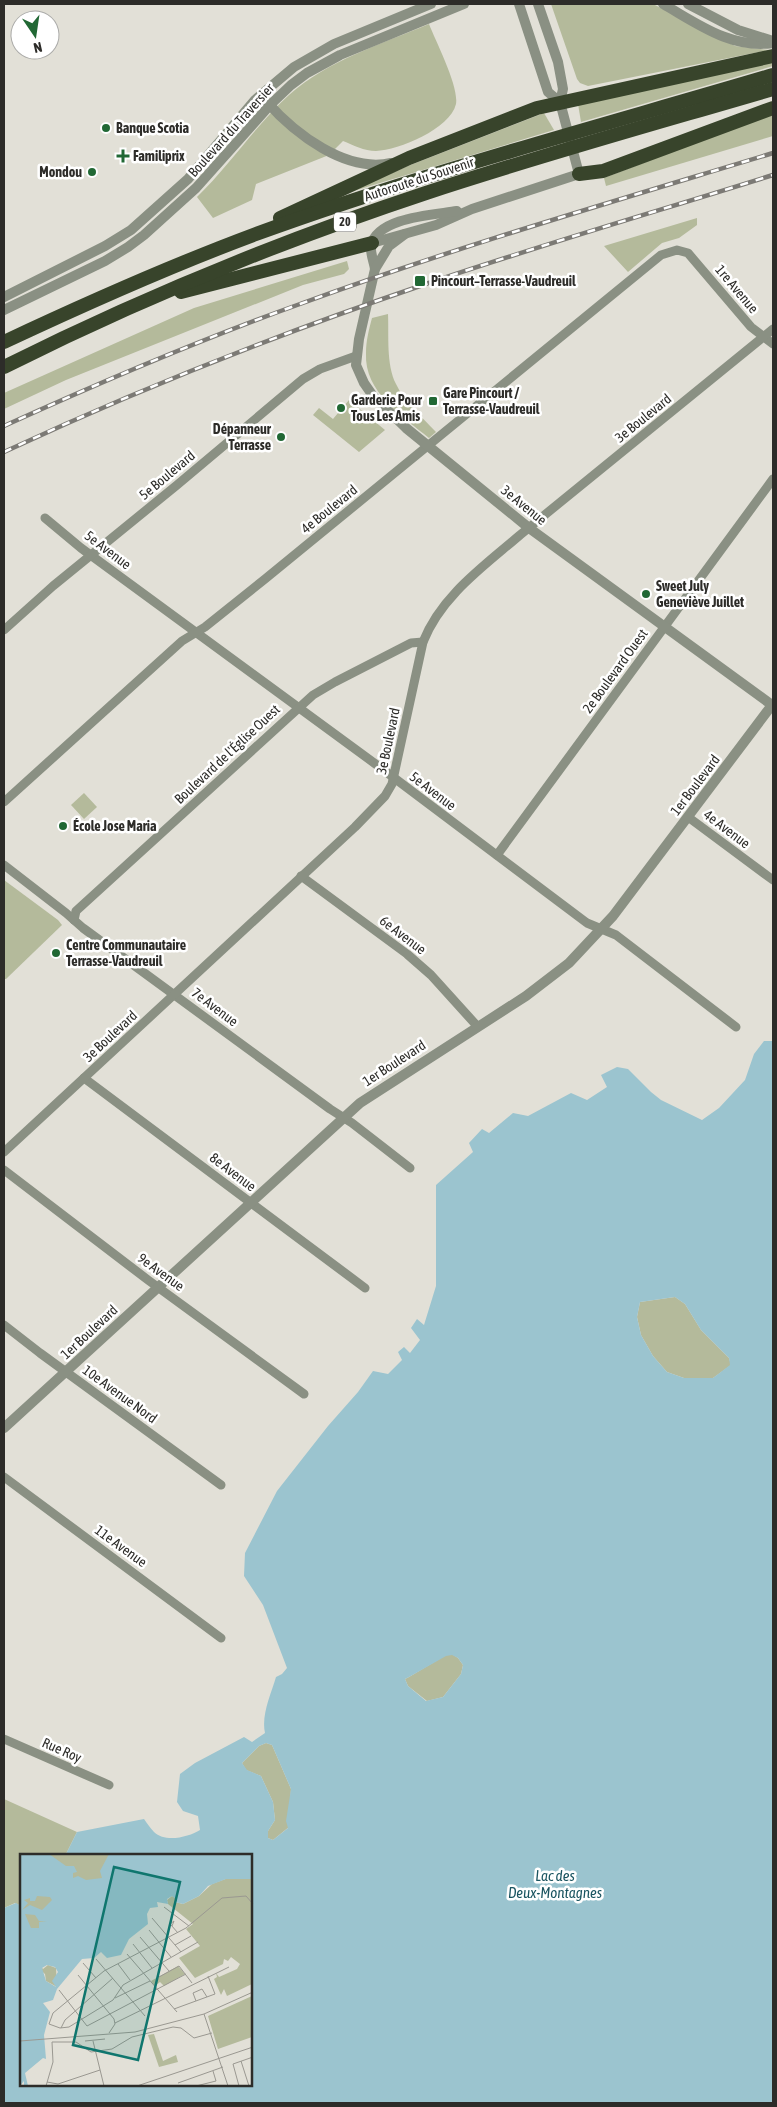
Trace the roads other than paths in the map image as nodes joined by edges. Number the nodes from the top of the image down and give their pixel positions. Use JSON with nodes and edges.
{"nodes":[{"id":1,"x":431,"y":4,"type":"edge"},
{"id":2,"x":464,"y":4,"type":"edge"},
{"id":3,"x":519,"y":4,"type":"edge"},
{"id":4,"x":538,"y":4,"type":"edge"},
{"id":5,"x":663,"y":4,"type":"edge"},
{"id":6,"x":688,"y":4,"type":"edge"},
{"id":7,"x":773,"y":42,"type":"edge"},
{"id":8,"x":773,"y":56,"type":"edge"},
{"id":9,"x":773,"y":75,"type":"edge"},
{"id":10,"x":773,"y":89,"type":"edge"},
{"id":11,"x":258,"y":98,"type":"junction"},
{"id":12,"x":560,"y":102,"type":"junction"},
{"id":13,"x":270,"y":105,"type":"junction"},
{"id":14,"x":773,"y":108,"type":"edge"},
{"id":15,"x":586,"y":137,"type":"junction"},
{"id":16,"x":548,"y":149,"type":"junction"},
{"id":17,"x":409,"y":158,"type":"junction"},
{"id":18,"x":580,"y":174,"type":"junction"},
{"id":19,"x":472,"y":209,"type":"junction"},
{"id":20,"x":405,"y":234,"type":"junction"},
{"id":21,"x":372,"y":242,"type":"junction"},
{"id":22,"x":681,"y":250,"type":"joint"},
{"id":23,"x":207,"y":253,"type":"junction"},
{"id":24,"x":375,"y":269,"type":"junction"},
{"id":25,"x":4,"y":296,"type":"edge"},
{"id":26,"x":144,"y":301,"type":"junction"},
{"id":27,"x":4,"y":310,"type":"edge"},
{"id":28,"x":773,"y":329,"type":"edge"},
{"id":29,"x":764,"y":338,"type":"junction"},
{"id":30,"x":4,"y":342,"type":"edge"},
{"id":31,"x":773,"y":344,"type":"edge"},
{"id":32,"x":356,"y":356,"type":"junction"},
{"id":33,"x":4,"y":367,"type":"edge"},
{"id":34,"x":428,"y":445,"type":"junction"},
{"id":35,"x":773,"y":479,"type":"edge"},
{"id":36,"x":45,"y":518,"type":"dead end"},
{"id":37,"x":529,"y":528,"type":"junction"},
{"id":38,"x":92,"y":555,"type":"junction"},
{"id":39,"x":664,"y":627,"type":"junction"},
{"id":40,"x":4,"y":630,"type":"edge"},
{"id":41,"x":195,"y":633,"type":"junction"},
{"id":42,"x":423,"y":642,"type":"junction"},
{"id":43,"x":773,"y":704,"type":"edge"},
{"id":44,"x":298,"y":708,"type":"junction"},
{"id":45,"x":394,"y":779,"type":"junction"},
{"id":46,"x":4,"y":802,"type":"edge"},
{"id":47,"x":688,"y":817,"type":"junction"},
{"id":48,"x":498,"y":855,"type":"junction"},
{"id":49,"x":4,"y":865,"type":"edge"},
{"id":50,"x":302,"y":876,"type":"junction"},
{"id":51,"x":773,"y":880,"type":"edge"},
{"id":52,"x":74,"y":920,"type":"junction"},
{"id":53,"x":602,"y":930,"type":"junction"},
{"id":54,"x":174,"y":994,"type":"junction"},
{"id":55,"x":478,"y":1027,"type":"junction"},
{"id":56,"x":736,"y":1027,"type":"dead end"},
{"id":57,"x":84,"y":1078,"type":"junction"},
{"id":58,"x":342,"y":1118,"type":"junction"},
{"id":59,"x":4,"y":1152,"type":"edge"},
{"id":60,"x":410,"y":1168,"type":"dead end"},
{"id":61,"x":4,"y":1170,"type":"edge"},
{"id":62,"x":250,"y":1202,"type":"junction"},
{"id":63,"x":158,"y":1287,"type":"junction"},
{"id":64,"x":366,"y":1288,"type":"dead end"},
{"id":65,"x":4,"y":1325,"type":"edge"},
{"id":66,"x":66,"y":1372,"type":"junction"},
{"id":67,"x":304,"y":1394,"type":"dead end"},
{"id":68,"x":4,"y":1428,"type":"edge"},
{"id":69,"x":4,"y":1477,"type":"edge"},
{"id":70,"x":221,"y":1485,"type":"dead end"},
{"id":71,"x":221,"y":1638,"type":"dead end"},
{"id":72,"x":4,"y":1739,"type":"edge"},
{"id":73,"x":109,"y":1785,"type":"dead end"}],
"edges":[{"from":1,"to":11,"type":"street","name":"Boulevard du Traversier"},
{"from":2,"to":13,"type":"street","name":"Boulevard du Traversier"},
{"from":3,"to":12,"type":"street"},
{"from":4,"to":12,"type":"street"},
{"from":5,"to":7,"type":"street"},
{"from":6,"to":7,"type":"street"},
{"from":8,"to":12,"type":"highway"},
{"from":9,"to":15,"type":"highway","name":"Autoroute du Souvenir","number":"20"},
{"from":10,"to":15,"type":"highway","name":"Autoroute du Souvenir","number":"20"},
{"from":11,"to":13,"type":"street"},
{"from":11,"to":25,"type":"street","name":"Boulevard du Traversier"},
{"from":12,"to":17,"type":"highway"},
{"from":12,"to":18,"type":"street"},
{"from":13,"to":17,"type":"street"},
{"from":13,"to":27,"type":"street","name":"Boulevard du Traversier"},
{"from":14,"to":18,"type":"highway"},
{"from":15,"to":16,"type":"highway","name":"Autoroute du Souvenir","number":"20"},
{"from":16,"to":23,"type":"highway","name":"Autoroute du Souvenir","number":"20"},
{"from":16,"to":26,"type":"highway","name":"Autoroute du Souvenir","number":"20"},
{"from":17,"to":23,"type":"highway"},
{"from":18,"to":19,"type":"street","name":"3e Avenue"},
{"from":19,"to":20,"type":"street","name":"3e Avenue"},
{"from":19,"to":21,"type":"street","name":"3e Avenue"},
{"from":20,"to":21,"type":"street","name":"3e Avenue"},
{"from":20,"to":24,"type":"street","name":"3e Avenue"},
{"from":21,"to":24,"type":"street","name":"3e Avenue"},
{"from":21,"to":26,"type":"highway"},
{"from":22,"to":29,"type":"street","name":"1re Avenue"},
{"from":22,"to":34,"type":"street","name":"4e Boulevard"},
{"from":23,"to":30,"type":"highway","name":"Autoroute du Souvenir","number":"20"},
{"from":24,"to":32,"type":"street","name":"3e Avenue"},
{"from":26,"to":33,"type":"highway","name":"Autoroute du Souvenir","number":"20"},
{"from":28,"to":29,"type":"street","name":"3e Boulevard"},
{"from":29,"to":31,"type":"street","name":"1re Avenue"},
{"from":29,"to":37,"type":"street","name":"3e Boulevard"},
{"from":32,"to":34,"type":"street","name":"3e Avenue"},
{"from":32,"to":38,"type":"street","name":"5e Boulevard"},
{"from":34,"to":37,"type":"street","name":"3e Avenue"},
{"from":34,"to":41,"type":"street","name":"4e Boulevard"},
{"from":35,"to":39,"type":"street","name":"2e Boulevard Ouest"},
{"from":36,"to":38,"type":"street","name":"5e Avenue"},
{"from":37,"to":39,"type":"street","name":"3e Avenue"},
{"from":37,"to":42,"type":"street","name":"3e Boulevard"},
{"from":38,"to":40,"type":"street","name":"5e Boulevard"},
{"from":38,"to":41,"type":"street","name":"5e Avenue"},
{"from":39,"to":43,"type":"street","name":"3e Avenue"},
{"from":39,"to":48,"type":"street","name":"2e Boulevard Ouest"},
{"from":41,"to":44,"type":"street","name":"5e Avenue"},
{"from":41,"to":46,"type":"street","name":"4e Boulevard"},
{"from":42,"to":44,"type":"street","name":"Boulevard de l'Église Ouest"},
{"from":42,"to":45,"type":"street","name":"3e Boulevard"},
{"from":43,"to":47,"type":"street","name":"1er Boulevard"},
{"from":44,"to":45,"type":"street","name":"5e Avenue"},
{"from":44,"to":52,"type":"street","name":"Boulevard de l'Église Ouest"},
{"from":45,"to":48,"type":"street","name":"5e Avenue"},
{"from":45,"to":50,"type":"street","name":"3e Boulevard"},
{"from":47,"to":51,"type":"street","name":"4e Avenue"},
{"from":47,"to":53,"type":"street","name":"1er Boulevard"},
{"from":48,"to":53,"type":"street","name":"5e Avenue"},
{"from":49,"to":52,"type":"street","name":"7e Avenue"},
{"from":50,"to":54,"type":"street","name":"3e Boulevard"},
{"from":50,"to":55,"type":"street","name":"6e Avenue"},
{"from":52,"to":54,"type":"street","name":"7e Avenue"},
{"from":53,"to":55,"type":"street","name":"1er Boulevard"},
{"from":53,"to":56,"type":"street","name":"5e Avenue"},
{"from":54,"to":57,"type":"street","name":"3e Boulevard"},
{"from":54,"to":58,"type":"street","name":"7e Avenue"},
{"from":55,"to":58,"type":"street","name":"1er Boulevard"},
{"from":57,"to":59,"type":"street","name":"3e Boulevard"},
{"from":57,"to":62,"type":"street","name":"8e Avenue"},
{"from":58,"to":60,"type":"street","name":"7e Avenue"},
{"from":58,"to":62,"type":"street","name":"1er Boulevard"},
{"from":61,"to":63,"type":"street","name":"9e Avenue"},
{"from":62,"to":63,"type":"street","name":"1er Boulevard"},
{"from":62,"to":64,"type":"street","name":"8e Avenue"},
{"from":63,"to":66,"type":"street","name":"1er Boulevard"},
{"from":63,"to":67,"type":"street","name":"9e Avenue"},
{"from":65,"to":66,"type":"street","name":"10e Avenue Nord"},
{"from":66,"to":68,"type":"street","name":"1er Boulevard"},
{"from":66,"to":70,"type":"street","name":"10e Avenue Nord"},
{"from":69,"to":71,"type":"street","name":"11e Avenue"},
{"from":72,"to":73,"type":"street","name":"Rue Roy"}]}
